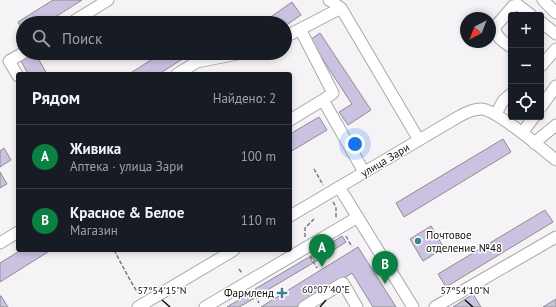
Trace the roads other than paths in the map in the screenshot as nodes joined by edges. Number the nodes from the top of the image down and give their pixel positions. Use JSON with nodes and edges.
{"nodes":[{"id":1,"x":108,"y":0,"type":"edge"},
{"id":2,"x":329,"y":0,"type":"edge"},
{"id":3,"x":543,"y":0,"type":"edge"},
{"id":4,"x":341,"y":8,"type":"junction"},
{"id":5,"x":527,"y":12,"type":"edge"},
{"id":6,"x":556,"y":13,"type":"edge"},
{"id":7,"x":82,"y":16,"type":"edge"},
{"id":8,"x":544,"y":24,"type":"edge"},
{"id":9,"x":300,"y":29,"type":"junction"},
{"id":10,"x":292,"y":33,"type":"edge"},
{"id":11,"x":556,"y":34,"type":"edge"},
{"id":12,"x":508,"y":45,"type":"edge"},
{"id":13,"x":556,"y":49,"type":"edge"},
{"id":14,"x":16,"y":57,"type":"edge"},
{"id":15,"x":207,"y":60,"type":"edge"},
{"id":16,"x":544,"y":63,"type":"edge"},
{"id":17,"x":16,"y":72,"type":"edge"},
{"id":18,"x":180,"y":72,"type":"edge"},
{"id":19,"x":556,"y":86,"type":"edge"},
{"id":20,"x":508,"y":97,"type":"edge"},
{"id":21,"x":323,"y":100,"type":"junction"},
{"id":22,"x":544,"y":103,"type":"edge"},
{"id":23,"x":496,"y":114,"type":"junction"},
{"id":24,"x":292,"y":119,"type":"edge"},
{"id":25,"x":532,"y":120,"type":"edge"},
{"id":26,"x":556,"y":125,"type":"edge"},
{"id":27,"x":522,"y":133,"type":"junction"},
{"id":28,"x":419,"y":140,"type":"junction"},
{"id":29,"x":534,"y":143,"type":"junction"},
{"id":30,"x":556,"y":160,"type":"edge"},
{"id":31,"x":364,"y":172,"type":"junction"},
{"id":32,"x":339,"y":187,"type":"junction"},
{"id":33,"x":292,"y":215,"type":"edge"},
{"id":34,"x":358,"y":218,"type":"junction"},
{"id":35,"x":16,"y":233,"type":"edge"},
{"id":36,"x":556,"y":237,"type":"edge"},
{"id":37,"x":0,"y":243,"type":"edge"},
{"id":38,"x":231,"y":252,"type":"edge"},
{"id":39,"x":141,"y":305,"type":"edge"},
{"id":40,"x":205,"y":307,"type":"edge"},
{"id":41,"x":304,"y":307,"type":"edge"},
{"id":42,"x":357,"y":307,"type":"edge"},
{"id":43,"x":413,"y":307,"type":"edge"},
{"id":44,"x":435,"y":307,"type":"edge"}],
"edges":[{"from":1,"to":7,"type":"street"},
{"from":2,"to":4,"type":"street"},
{"from":3,"to":6,"type":"street"},
{"from":4,"to":9,"type":"street"},
{"from":4,"to":28,"type":"street"},
{"from":5,"to":12,"type":"street"},
{"from":8,"to":11,"type":"street"},
{"from":9,"to":10,"type":"street"},
{"from":9,"to":21,"type":"street"},
{"from":13,"to":16,"type":"street"},
{"from":14,"to":17,"type":"street"},
{"from":15,"to":18,"type":"street"},
{"from":19,"to":22,"type":"street"},
{"from":20,"to":23,"type":"street"},
{"from":21,"to":24,"type":"street"},
{"from":21,"to":31,"type":"street"},
{"from":23,"to":27,"type":"street"},
{"from":23,"to":28,"type":"street","name":"улица Зари"},
{"from":25,"to":27,"type":"street"},
{"from":26,"to":29,"type":"street"},
{"from":27,"to":29,"type":"street"},
{"from":28,"to":31,"type":"street","name":"улица Зари"},
{"from":29,"to":30,"type":"street"},
{"from":31,"to":32,"type":"street","name":"улица Зари"},
{"from":32,"to":33,"type":"street","name":"улица Зари"},
{"from":32,"to":34,"type":"street"},
{"from":34,"to":40,"type":"street"},
{"from":34,"to":43,"type":"street"},
{"from":35,"to":37,"type":"street"},
{"from":36,"to":44,"type":"street"},
{"from":38,"to":39,"type":"street"},
{"from":41,"to":42,"type":"street"}]}
